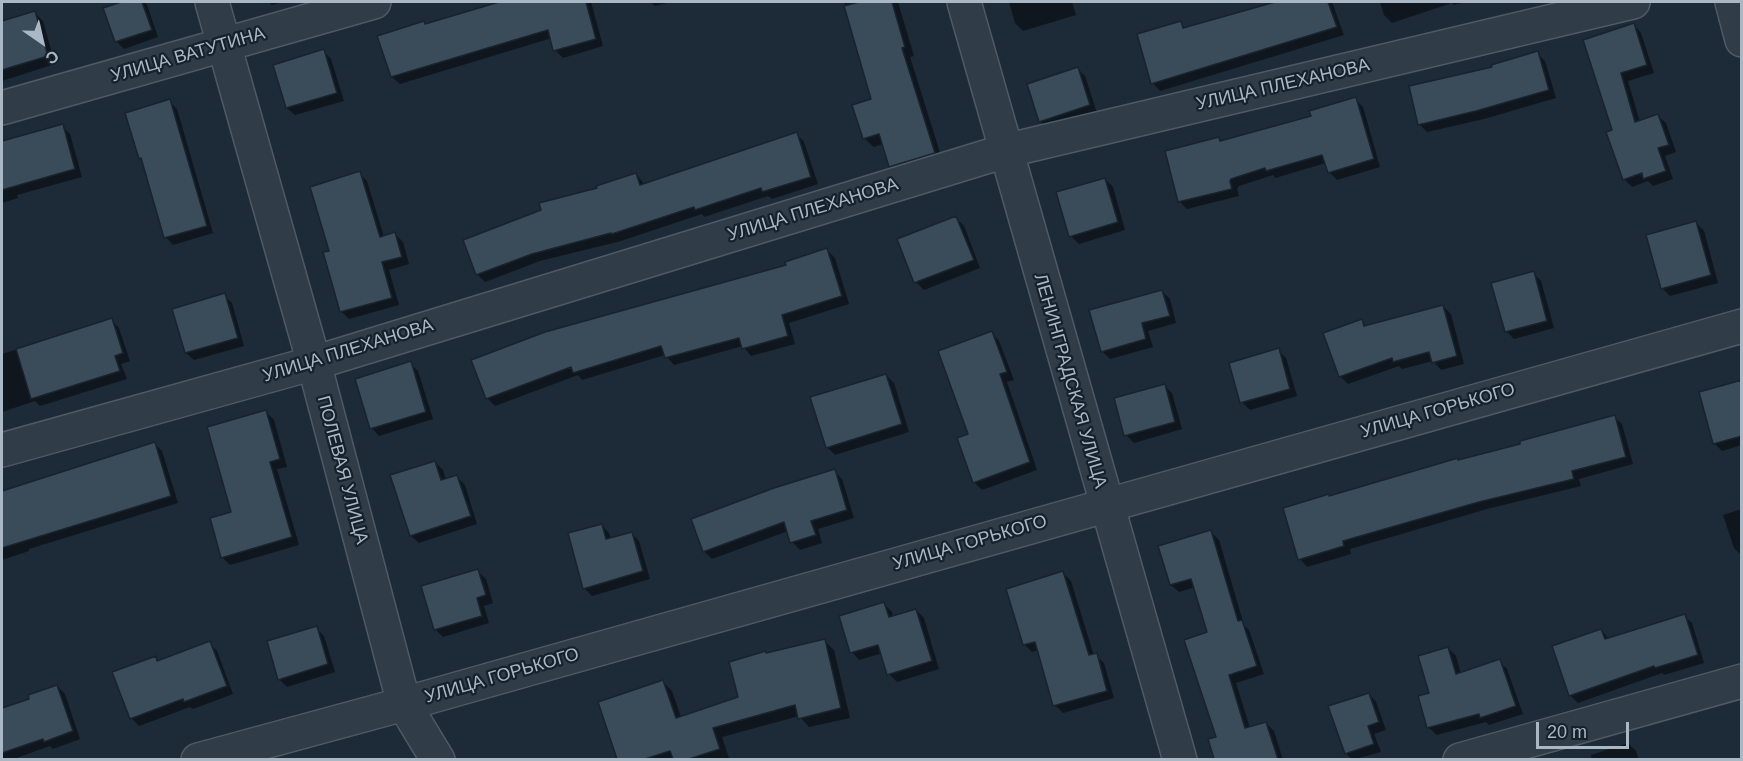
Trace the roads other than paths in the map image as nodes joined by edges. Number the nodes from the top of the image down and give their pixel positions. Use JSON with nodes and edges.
{"nodes":[{"id":1,"x":212,"y":2,"type":"edge"},
{"id":2,"x":374,"y":2,"type":"edge"},
{"id":3,"x":964,"y":2,"type":"edge"},
{"id":4,"x":1633,"y":2,"type":"edge"},
{"id":5,"x":1732,"y":2,"type":"edge"},
{"id":6,"x":1742,"y":40,"type":"edge"},
{"id":7,"x":223,"y":44,"type":"junction"},
{"id":8,"x":2,"y":108,"type":"edge"},
{"id":9,"x":1005,"y":151,"type":"junction"},
{"id":10,"x":1742,"y":326,"type":"edge"},
{"id":11,"x":314,"y":363,"type":"junction"},
{"id":12,"x":2,"y":450,"type":"edge"},
{"id":13,"x":1106,"y":505,"type":"junction"},
{"id":14,"x":1742,"y":681,"type":"edge"},
{"id":15,"x":404,"y":704,"type":"junction"},
{"id":16,"x":198,"y":759,"type":"edge"},
{"id":17,"x":438,"y":759,"type":"edge"},
{"id":18,"x":1180,"y":759,"type":"edge"},
{"id":19,"x":1460,"y":759,"type":"edge"}],
"edges":[{"from":1,"to":7,"type":"street","name":"ПОЛЕВАЯ УЛИЦА"},
{"from":2,"to":7,"type":"street","name":"УЛИЦА ВАТУТИНА"},
{"from":3,"to":9,"type":"street","name":"ЛЕНИНГРАДСКАЯ УЛИЦА"},
{"from":4,"to":9,"type":"street","name":"УЛИЦА ПЛЕХАНОВА"},
{"from":5,"to":6,"type":"street"},
{"from":7,"to":8,"type":"street","name":"УЛИЦА ВАТУТИНА"},
{"from":7,"to":11,"type":"street","name":"ПОЛЕВАЯ УЛИЦА"},
{"from":9,"to":11,"type":"street","name":"УЛИЦА ПЛЕХАНОВА"},
{"from":9,"to":13,"type":"street","name":"ЛЕНИНГРАДСКАЯ УЛИЦА"},
{"from":10,"to":13,"type":"street","name":"УЛИЦА ГОРЬКОГО"},
{"from":11,"to":12,"type":"street","name":"УЛИЦА ПЛЕХАНОВА"},
{"from":11,"to":15,"type":"street","name":"ПОЛЕВАЯ УЛИЦА"},
{"from":13,"to":15,"type":"street","name":"УЛИЦА ГОРЬКОГО"},
{"from":13,"to":18,"type":"street","name":"ЛЕНИНГРАДСКАЯ УЛИЦА"},
{"from":14,"to":19,"type":"street"},
{"from":15,"to":16,"type":"street","name":"УЛИЦА ГОРЬКОГО"},
{"from":15,"to":17,"type":"street","name":"ПОЛЕВАЯ УЛИЦА"}]}
